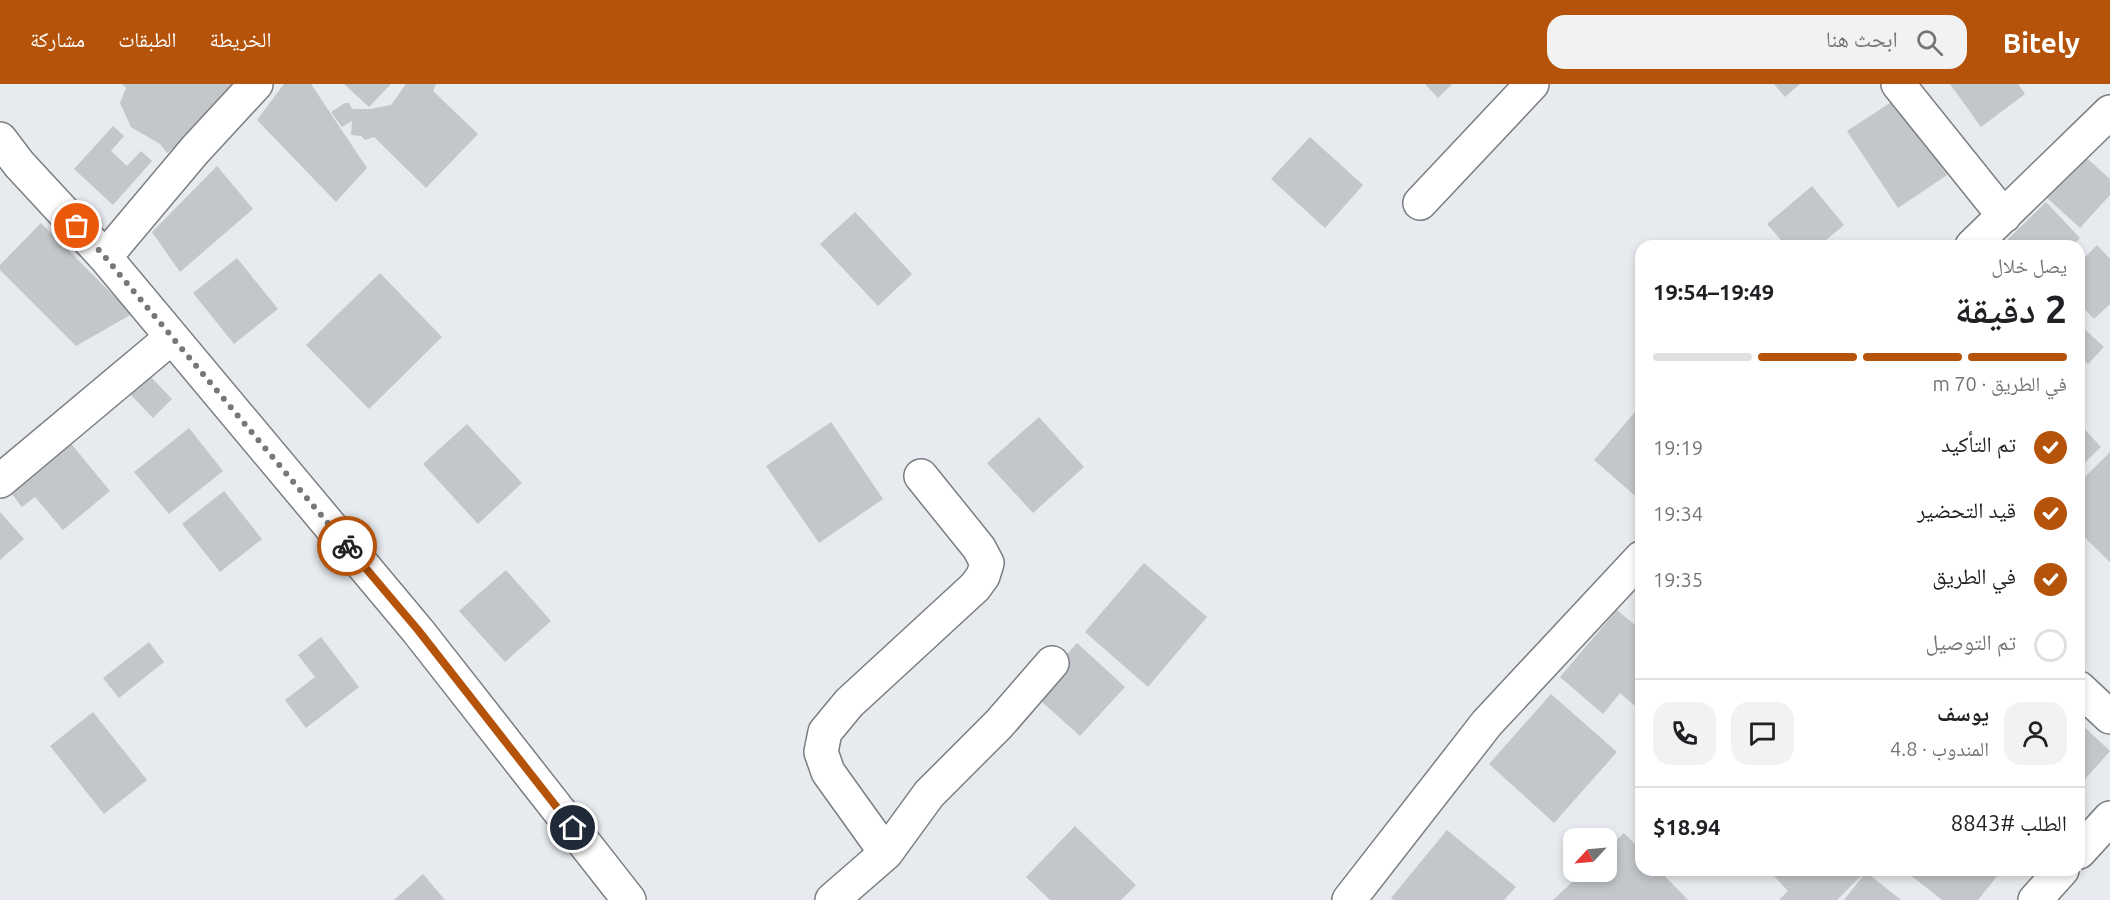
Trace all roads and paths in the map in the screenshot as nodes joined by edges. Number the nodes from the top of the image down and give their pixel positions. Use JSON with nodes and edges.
{"nodes":[{"id":1,"x":256,"y":84,"type":"edge"},
{"id":2,"x":1532,"y":84,"type":"edge"},
{"id":3,"x":1898,"y":84,"type":"edge"},
{"id":4,"x":2110,"y":112,"type":"edge"},
{"id":5,"x":0,"y":140,"type":"edge"},
{"id":6,"x":1420,"y":203,"type":"dead end"},
{"id":7,"x":2004,"y":216,"type":"junction"},
{"id":8,"x":1978,"y":240,"type":"edge"},
{"id":9,"x":105,"y":257,"type":"junction"},
{"id":10,"x":172,"y":337,"type":"junction"},
{"id":11,"x":921,"y":476,"type":"dead end"},
{"id":12,"x":0,"y":481,"type":"edge"},
{"id":13,"x":1635,"y":564,"type":"edge"},
{"id":14,"x":1052,"y":663,"type":"dead end"},
{"id":15,"x":2085,"y":694,"type":"edge"},
{"id":16,"x":2110,"y":717,"type":"edge"},
{"id":17,"x":2110,"y":818,"type":"edge"},
{"id":18,"x":2085,"y":845,"type":"edge"},
{"id":19,"x":886,"y":854,"type":"junction"},
{"id":20,"x":2057,"y":876,"type":"edge"},
{"id":21,"x":628,"y":900,"type":"edge"},
{"id":22,"x":831,"y":900,"type":"edge"},
{"id":23,"x":1349,"y":900,"type":"edge"},
{"id":24,"x":2035,"y":900,"type":"edge"}],
"edges":[{"from":1,"to":9,"type":"street"},
{"from":2,"to":6,"type":"street"},
{"from":3,"to":7,"type":"street"},
{"from":4,"to":7,"type":"street"},
{"from":5,"to":9,"type":"street"},
{"from":7,"to":8,"type":"street"},
{"from":9,"to":10,"type":"street"},
{"from":10,"to":12,"type":"street"},
{"from":10,"to":21,"type":"street"},
{"from":11,"to":19,"type":"street"},
{"from":13,"to":23,"type":"street"},
{"from":14,"to":19,"type":"street"},
{"from":15,"to":16,"type":"street"},
{"from":17,"to":18,"type":"street"},
{"from":19,"to":22,"type":"street"},
{"from":20,"to":24,"type":"street"}]}
